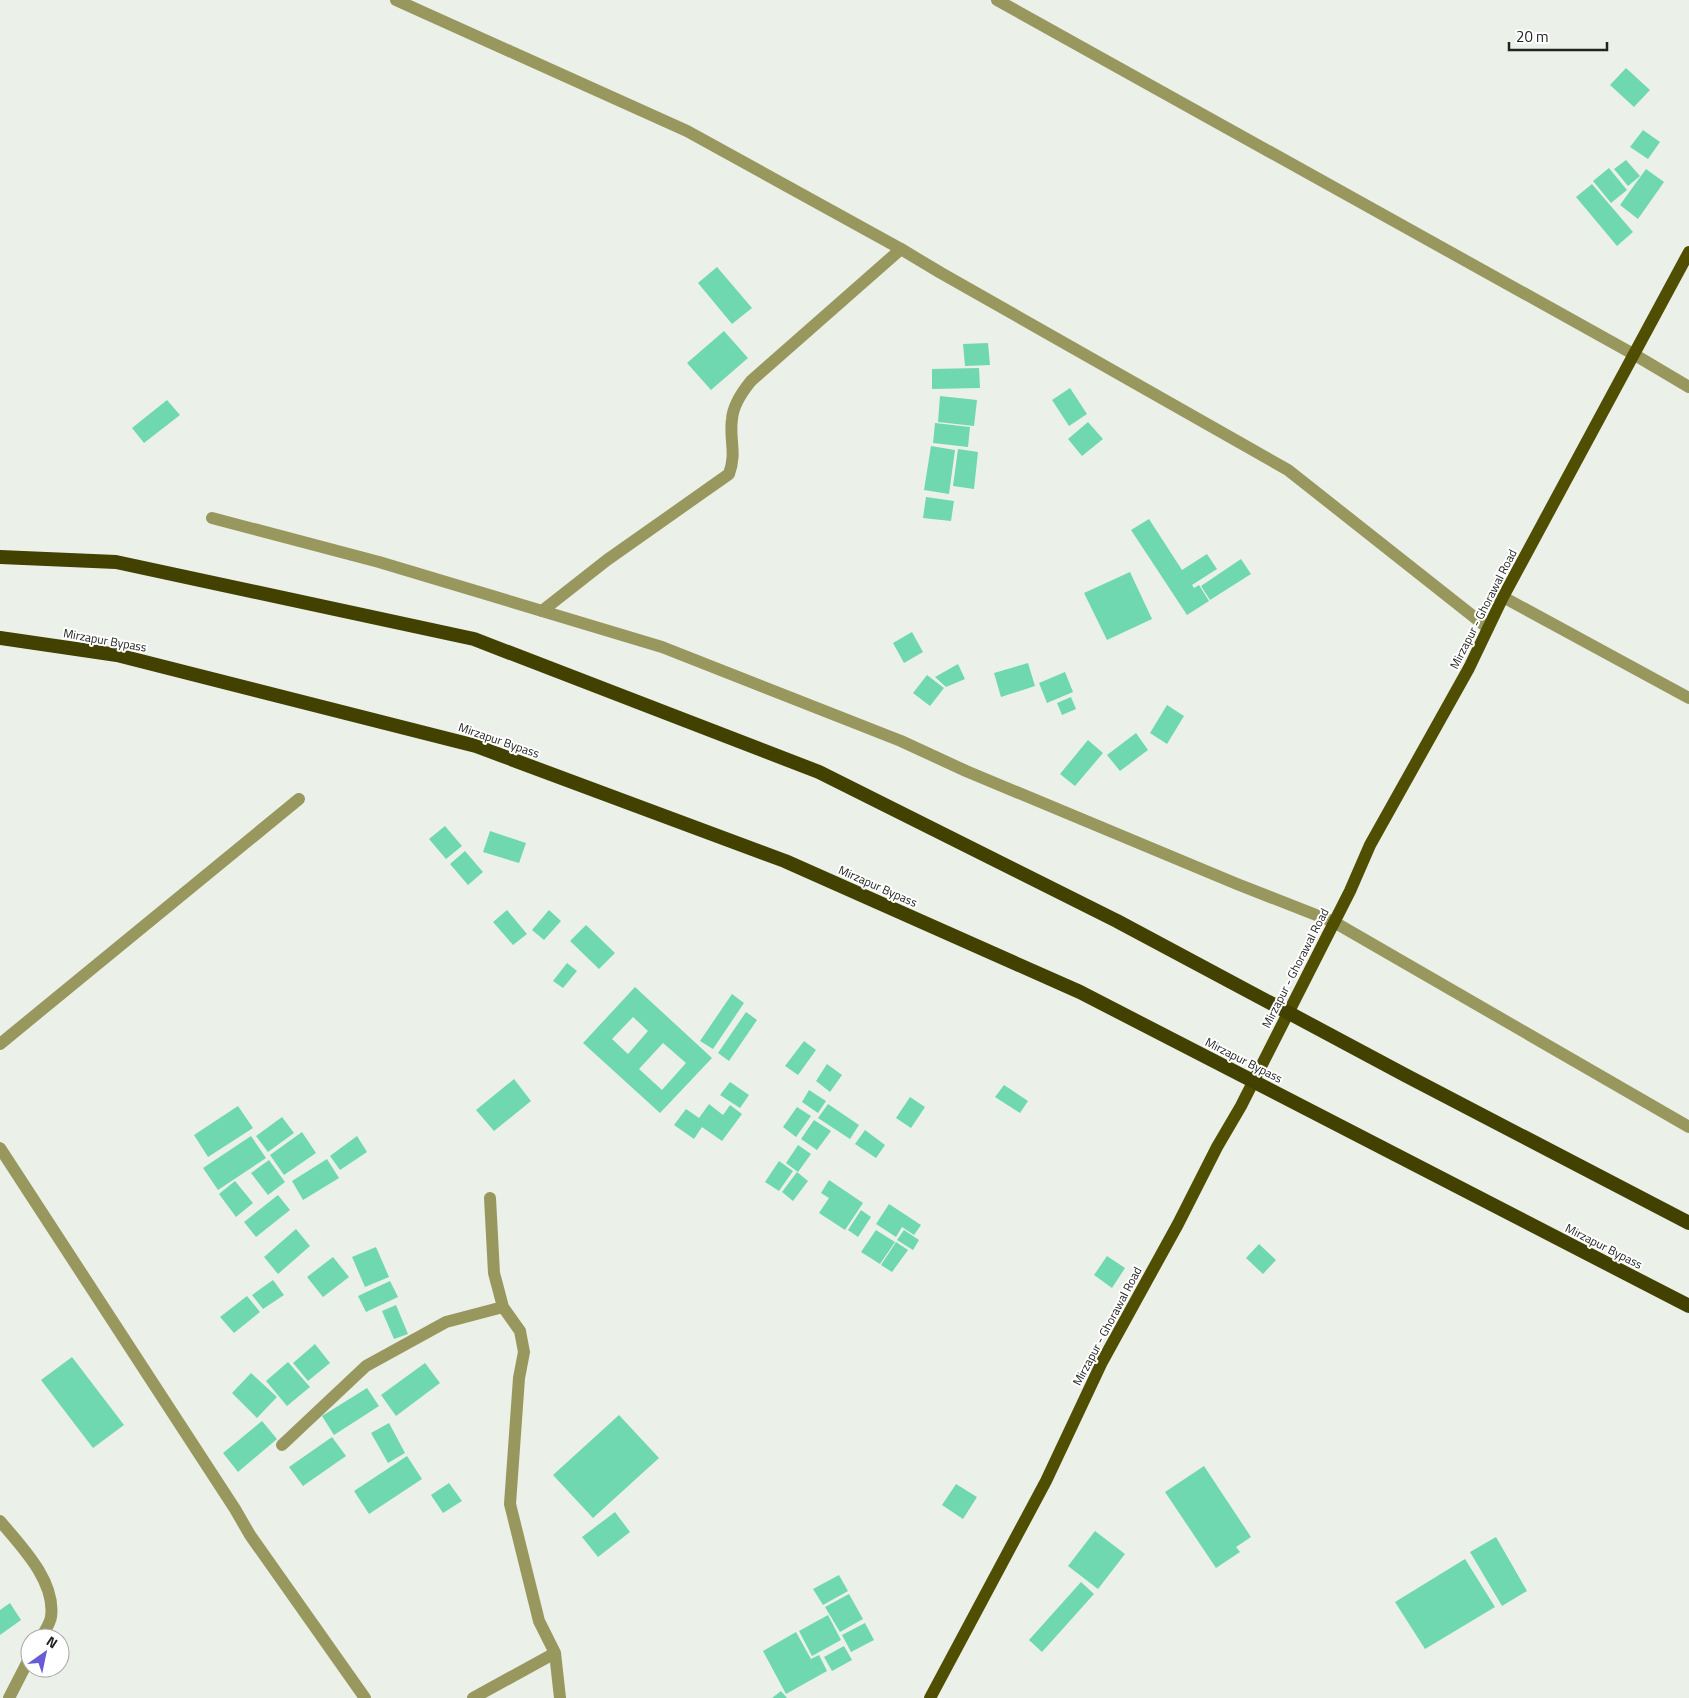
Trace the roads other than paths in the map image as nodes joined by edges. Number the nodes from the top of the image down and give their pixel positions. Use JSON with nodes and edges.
{"nodes":[{"id":1,"x":396,"y":0,"type":"edge"},
{"id":2,"x":997,"y":0,"type":"edge"},
{"id":3,"x":901,"y":249,"type":"junction"},
{"id":4,"x":1689,"y":252,"type":"edge"},
{"id":5,"x":1635,"y":355,"type":"junction"},
{"id":6,"x":1689,"y":387,"type":"edge"},
{"id":7,"x":212,"y":518,"type":"dead end"},
{"id":8,"x":0,"y":557,"type":"edge"},
{"id":9,"x":1503,"y":597,"type":"junction"},
{"id":10,"x":542,"y":612,"type":"junction"},
{"id":11,"x":1488,"y":628,"type":"junction"},
{"id":12,"x":0,"y":638,"type":"edge"},
{"id":13,"x":1689,"y":698,"type":"edge"},
{"id":14,"x":299,"y":799,"type":"dead end"},
{"id":15,"x":1334,"y":922,"type":"junction"},
{"id":16,"x":0,"y":1044,"type":"edge"},
{"id":17,"x":1689,"y":1127,"type":"edge"},
{"id":18,"x":0,"y":1148,"type":"edge"},
{"id":19,"x":490,"y":1198,"type":"dead end"},
{"id":20,"x":1689,"y":1223,"type":"edge"},
{"id":21,"x":1689,"y":1306,"type":"edge"},
{"id":22,"x":503,"y":1307,"type":"junction"},
{"id":23,"x":282,"y":1445,"type":"dead end"},
{"id":24,"x":0,"y":1521,"type":"edge"},
{"id":25,"x":46,"y":1628,"type":"edge"},
{"id":26,"x":555,"y":1653,"type":"junction"},
{"id":27,"x":20,"y":1677,"type":"edge"},
{"id":28,"x":9,"y":1698,"type":"edge"},
{"id":29,"x":365,"y":1698,"type":"edge"},
{"id":30,"x":473,"y":1698,"type":"edge"},
{"id":31,"x":560,"y":1698,"type":"edge"},
{"id":32,"x":930,"y":1698,"type":"edge"}],
"edges":[{"from":1,"to":3,"type":"street"},
{"from":2,"to":5,"type":"street"},
{"from":3,"to":10,"type":"street"},
{"from":3,"to":11,"type":"street"},
{"from":4,"to":5,"type":"main road","name":"Mirzapur - Ghorawal Road"},
{"from":5,"to":6,"type":"street"},
{"from":5,"to":9,"type":"main road","name":"Mirzapur - Ghorawal Road"},
{"from":7,"to":10,"type":"street"},
{"from":8,"to":20,"type":"highway"},
{"from":9,"to":11,"type":"main road","name":"Mirzapur - Ghorawal Road"},
{"from":9,"to":13,"type":"street"},
{"from":10,"to":15,"type":"street"},
{"from":11,"to":15,"type":"main road","name":"Mirzapur - Ghorawal Road"},
{"from":12,"to":21,"type":"highway","name":"Mirzapur Bypass"},
{"from":14,"to":16,"type":"street"},
{"from":15,"to":17,"type":"street"},
{"from":15,"to":32,"type":"main road","name":"Mirzapur - Ghorawal Road"},
{"from":18,"to":29,"type":"street"},
{"from":19,"to":22,"type":"street"},
{"from":22,"to":23,"type":"street"},
{"from":22,"to":26,"type":"street"},
{"from":24,"to":25,"type":"street"},
{"from":26,"to":30,"type":"street"},
{"from":26,"to":31,"type":"street"},
{"from":27,"to":28,"type":"street"}]}
